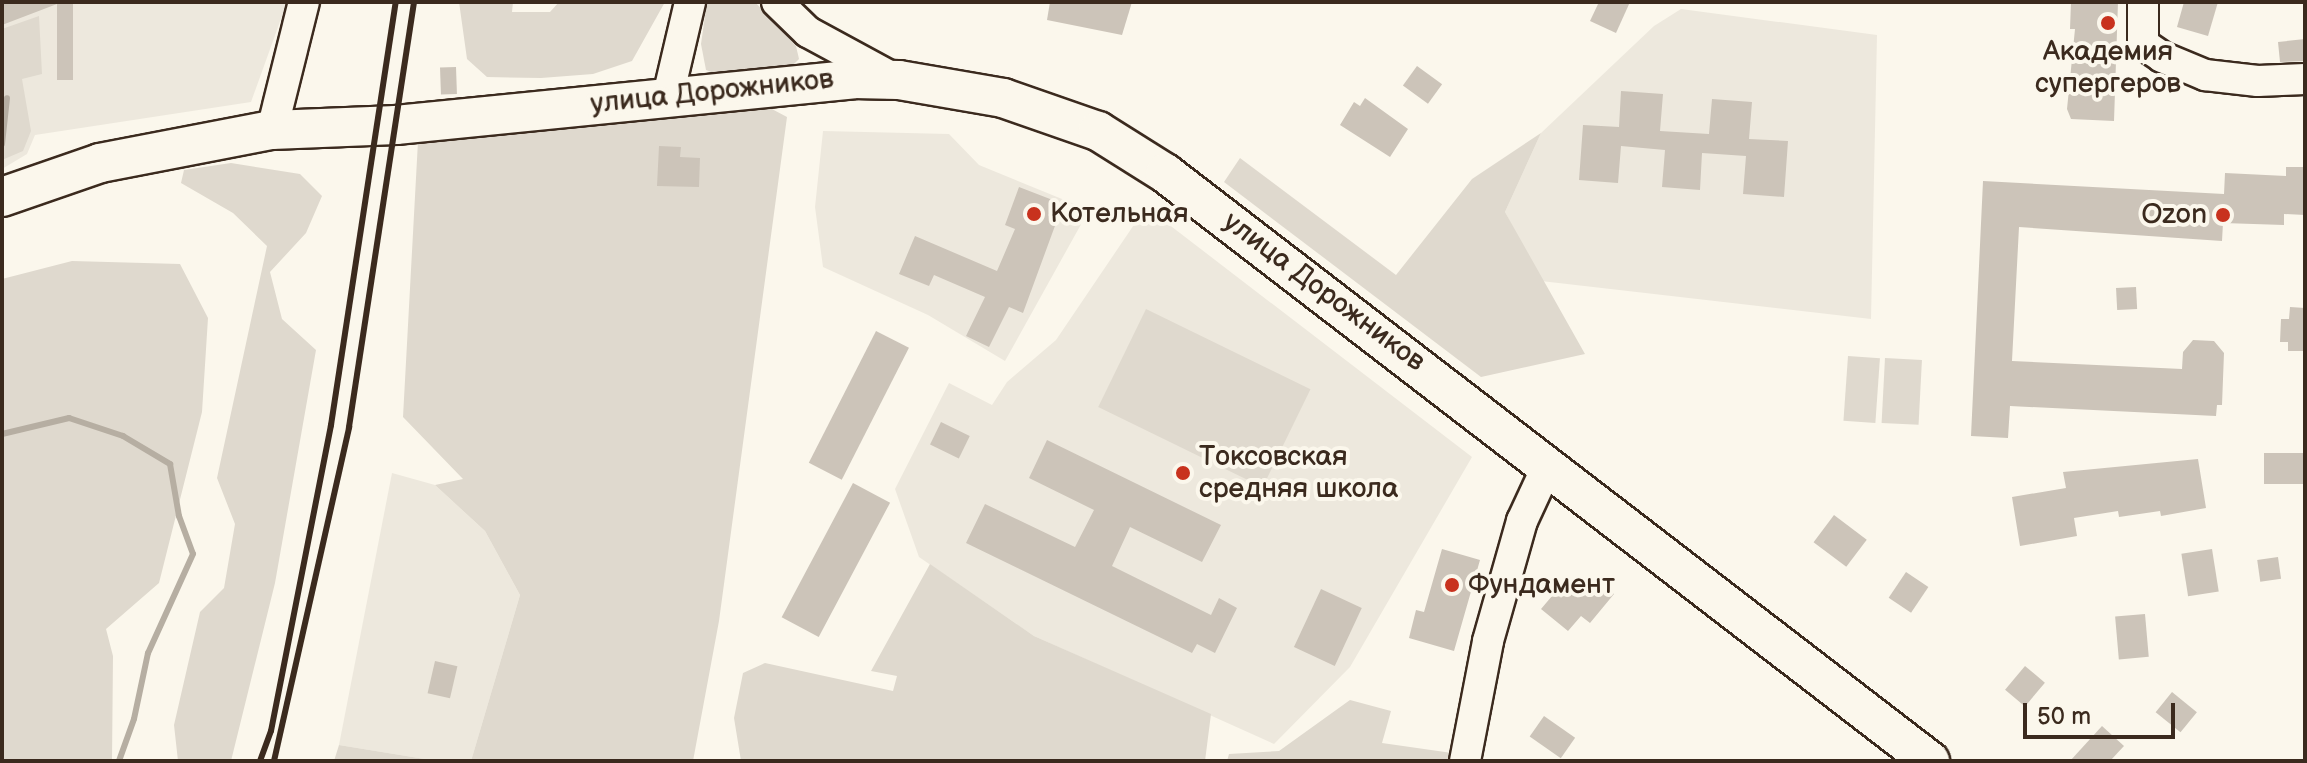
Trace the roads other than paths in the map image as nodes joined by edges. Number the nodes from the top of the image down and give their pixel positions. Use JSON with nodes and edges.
{"nodes":[{"id":1,"x":304,"y":2,"type":"edge"},
{"id":2,"x":690,"y":2,"type":"edge"},
{"id":3,"x":777,"y":2,"type":"edge"},
{"id":4,"x":2143,"y":2,"type":"edge"},
{"id":5,"x":808,"y":32,"type":"junction"},
{"id":6,"x":2305,"y":79,"type":"edge"},
{"id":7,"x":899,"y":80,"type":"junction"},
{"id":8,"x":804,"y":81,"type":"junction"},
{"id":9,"x":668,"y":96,"type":"junction"},
{"id":10,"x":272,"y":130,"type":"junction"},
{"id":11,"x":2,"y":197,"type":"edge"},
{"id":12,"x":1548,"y":465,"type":"junction"},
{"id":13,"x":1465,"y":761,"type":"edge"},
{"id":14,"x":1930,"y":761,"type":"edge"}],
"edges":[{"from":1,"to":10,"type":"street"},
{"from":2,"to":9,"type":"street"},
{"from":3,"to":5,"type":"street"},
{"from":4,"to":6,"type":"street"},
{"from":5,"to":7,"type":"street"},
{"from":5,"to":8,"type":"street"},
{"from":7,"to":8,"type":"main road","name":"улица Дорожников"},
{"from":7,"to":12,"type":"main road","name":"улица Дорожников"},
{"from":8,"to":9,"type":"main road","name":"улица Дорожников"},
{"from":9,"to":10,"type":"main road","name":"улица Дорожников"},
{"from":10,"to":11,"type":"main road","name":"улица Дорожников"},
{"from":12,"to":13,"type":"street"},
{"from":12,"to":14,"type":"main road","name":"улица Дорожников"}]}
